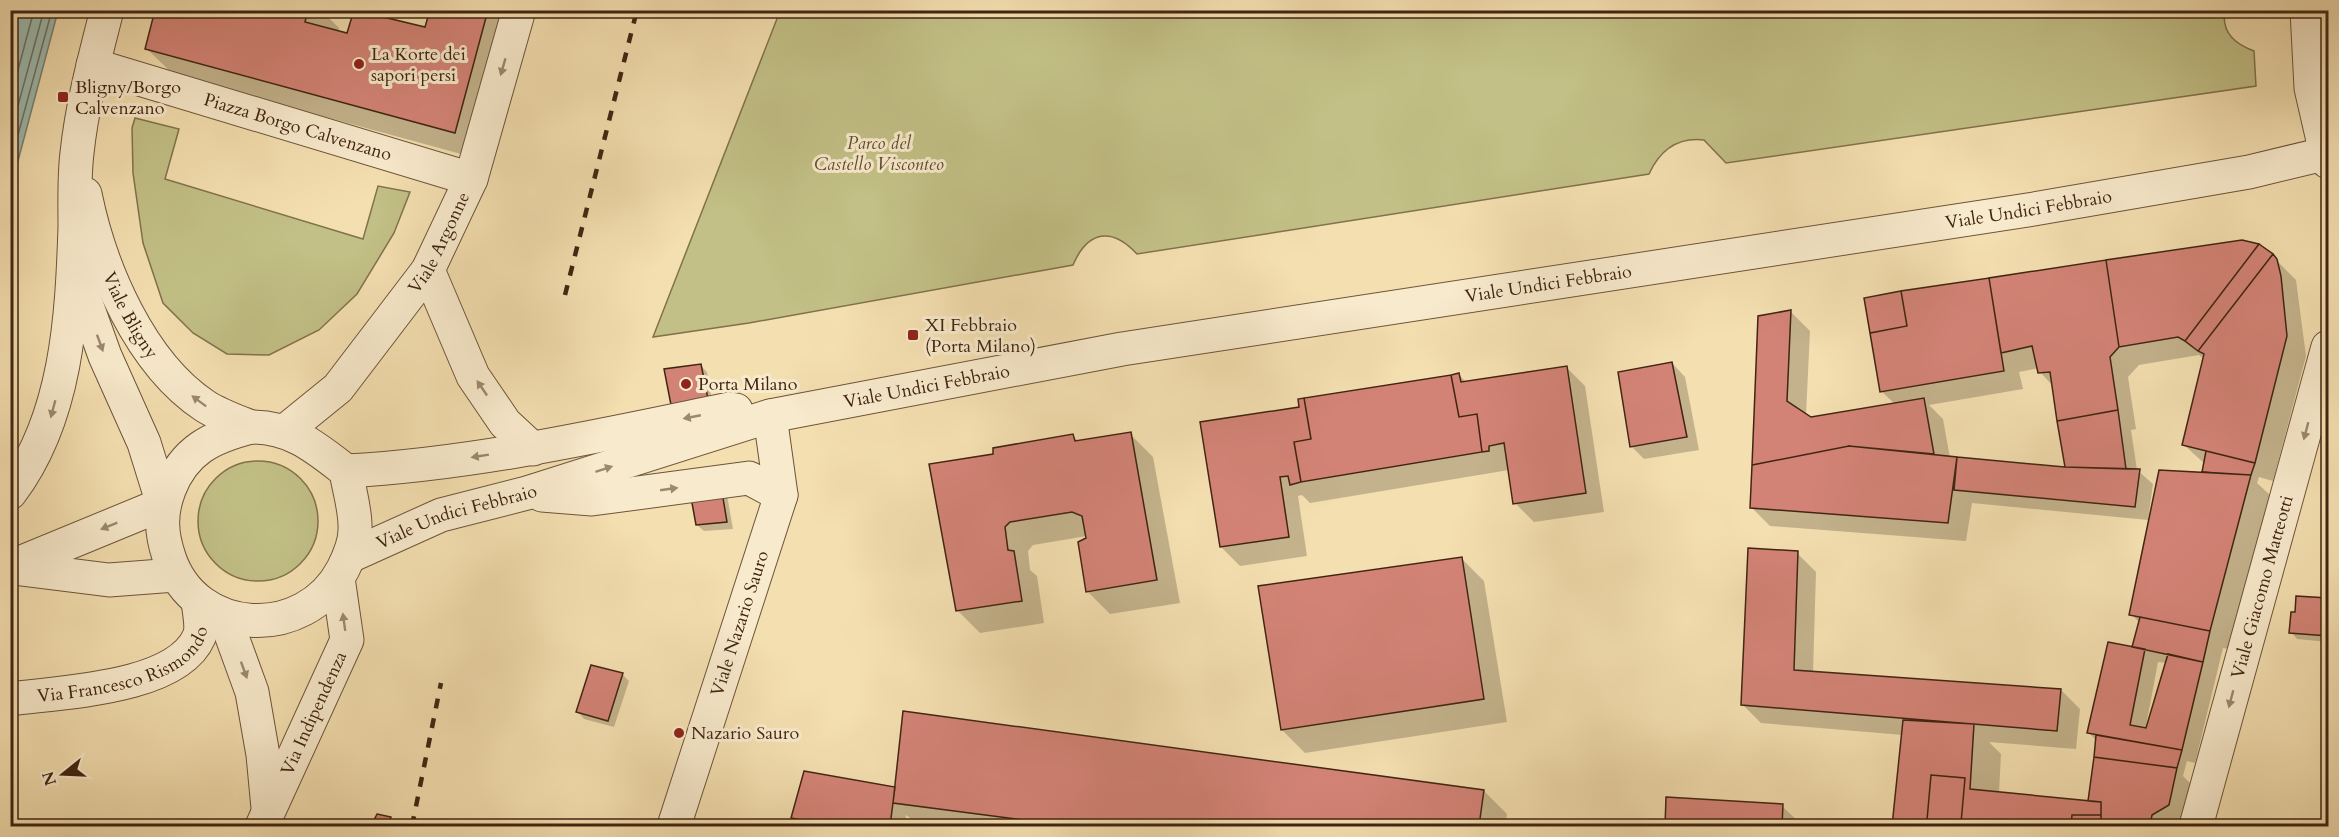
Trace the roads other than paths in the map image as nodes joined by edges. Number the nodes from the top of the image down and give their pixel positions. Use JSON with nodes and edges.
{"nodes":[{"id":1,"x":107,"y":10,"type":"edge"},
{"id":2,"x":519,"y":10,"type":"edge"},
{"id":3,"x":2307,"y":10,"type":"edge"},
{"id":4,"x":93,"y":65,"type":"junction"},
{"id":5,"x":77,"y":154,"type":"junction"},
{"id":6,"x":2328,"y":156,"type":"edge"},
{"id":7,"x":471,"y":178,"type":"junction"},
{"id":8,"x":73,"y":268,"type":"junction"},
{"id":9,"x":428,"y":270,"type":"junction"},
{"id":10,"x":2328,"y":347,"type":"edge"},
{"id":11,"x":771,"y":416,"type":"junction"},
{"id":12,"x":251,"y":427,"type":"junction"},
{"id":13,"x":285,"y":431,"type":"junction"},
{"id":14,"x":533,"y":448,"type":"junction"},
{"id":15,"x":346,"y":471,"type":"junction"},
{"id":16,"x":10,"y":493,"type":"edge"},
{"id":17,"x":527,"y":493,"type":"junction"},
{"id":18,"x":781,"y":495,"type":"junction"},
{"id":19,"x":164,"y":504,"type":"junction"},
{"id":20,"x":344,"y":567,"type":"junction"},
{"id":21,"x":10,"y":568,"type":"edge"},
{"id":22,"x":175,"y":575,"type":"junction"},
{"id":23,"x":211,"y":608,"type":"junction"},
{"id":24,"x":10,"y":699,"type":"edge"},
{"id":25,"x":266,"y":818,"type":"edge"},
{"id":26,"x":674,"y":826,"type":"edge"},
{"id":27,"x":2196,"y":826,"type":"edge"}],
"edges":[{"from":1,"to":4,"type":"street","name":"Viale Bligny"},
{"from":2,"to":7,"type":"street","name":"Viale Argonne","one_way":true},
{"from":3,"to":6,"type":"street"},
{"from":4,"to":5,"type":"street","name":"Viale Bligny"},
{"from":4,"to":7,"type":"street","name":"Piazza Borgo Calvenzano"},
{"from":5,"to":8,"type":"street","name":"Viale Bligny"},
{"from":12,"to":5,"type":"street","name":"Viale Bligny","one_way":true},
{"from":6,"to":11,"type":"street","name":"Viale Undici Febbraio"},
{"from":7,"to":9,"type":"street","name":"Viale Argonne"},
{"from":8,"to":16,"type":"street","name":"Viale Bligny","one_way":true},
{"from":8,"to":19,"type":"street","name":"Viale Bligny","one_way":true},
{"from":9,"to":13,"type":"street","name":"Viale Argonne"},
{"from":14,"to":9,"type":"street","one_way":true},
{"from":10,"to":27,"type":"street","name":"Viale Giacomo Matteotti","one_way":true},
{"from":11,"to":14,"type":"street","name":"Viale Undici Febbraio","one_way":true},
{"from":17,"to":11,"type":"street","name":"Viale Undici Febbraio","one_way":true},
{"from":11,"to":18,"type":"street","name":"Viale Nazario Sauro"},
{"from":12,"to":13,"type":"street"},
{"from":12,"to":19,"type":"street"},
{"from":13,"to":15,"type":"street"},
{"from":14,"to":15,"type":"street","name":"Viale Undici Febbraio","one_way":true},
{"from":15,"to":20,"type":"street"},
{"from":17,"to":18,"type":"street","one_way":true},
{"from":17,"to":20,"type":"street","name":"Viale Undici Febbraio"},
{"from":18,"to":26,"type":"street","name":"Viale Nazario Sauro"},
{"from":19,"to":21,"type":"street","one_way":true},
{"from":19,"to":22,"type":"street"},
{"from":20,"to":23,"type":"street"},
{"from":25,"to":20,"type":"street","name":"Via Indipendenza","one_way":true},
{"from":21,"to":22,"type":"street"},
{"from":22,"to":23,"type":"street"},
{"from":23,"to":24,"type":"street","name":"Via Francesco Rismondo"},
{"from":23,"to":25,"type":"street","name":"Via Indipendenza","one_way":true}]}
